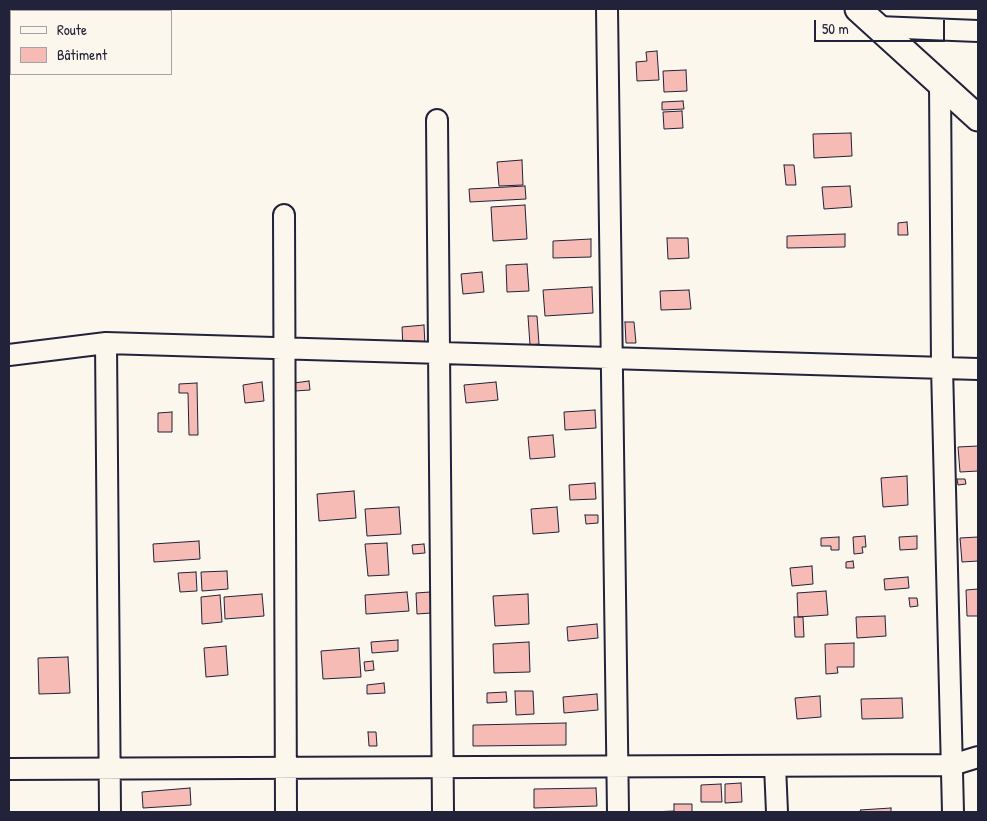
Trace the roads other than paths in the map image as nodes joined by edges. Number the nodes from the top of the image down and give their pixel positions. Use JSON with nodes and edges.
{"nodes":[{"id":1,"x":607,"y":9,"type":"edge"},
{"id":2,"x":858,"y":9,"type":"edge"},
{"id":3,"x":878,"y":27,"type":"junction"},
{"id":4,"x":978,"y":31,"type":"edge"},
{"id":5,"x":940,"y":83,"type":"junction"},
{"id":6,"x":978,"y":118,"type":"edge"},
{"id":7,"x":438,"y":120,"type":"dead end"},
{"id":8,"x":284,"y":215,"type":"dead end"},
{"id":9,"x":106,"y":343,"type":"junction"},
{"id":10,"x":284,"y":348,"type":"junction"},
{"id":11,"x":439,"y":353,"type":"junction"},
{"id":12,"x":9,"y":355,"type":"edge"},
{"id":13,"x":612,"y":358,"type":"junction"},
{"id":14,"x":942,"y":368,"type":"junction"},
{"id":15,"x":978,"y":368,"type":"edge"},
{"id":16,"x":978,"y":756,"type":"edge"},
{"id":17,"x":952,"y":765,"type":"junction"},
{"id":18,"x":618,"y":766,"type":"junction"},
{"id":19,"x":776,"y":766,"type":"junction"},
{"id":20,"x":443,"y":767,"type":"junction"},
{"id":21,"x":109,"y":768,"type":"junction"},
{"id":22,"x":286,"y":768,"type":"junction"},
{"id":23,"x":9,"y":769,"type":"edge"},
{"id":24,"x":110,"y":812,"type":"edge"},
{"id":25,"x":286,"y":812,"type":"edge"},
{"id":26,"x":443,"y":812,"type":"edge"},
{"id":27,"x":618,"y":812,"type":"edge"},
{"id":28,"x":777,"y":812,"type":"edge"},
{"id":29,"x":952,"y":812,"type":"edge"}],
"edges":[{"from":1,"to":13,"type":"street"},
{"from":2,"to":3,"type":"street"},
{"from":3,"to":4,"type":"street"},
{"from":3,"to":5,"type":"street"},
{"from":5,"to":6,"type":"street"},
{"from":5,"to":14,"type":"street"},
{"from":7,"to":11,"type":"street"},
{"from":8,"to":10,"type":"street"},
{"from":9,"to":10,"type":"street"},
{"from":9,"to":12,"type":"street"},
{"from":9,"to":21,"type":"street"},
{"from":10,"to":11,"type":"street"},
{"from":10,"to":22,"type":"street"},
{"from":11,"to":13,"type":"street"},
{"from":11,"to":20,"type":"street"},
{"from":13,"to":14,"type":"street"},
{"from":13,"to":18,"type":"street"},
{"from":14,"to":15,"type":"street"},
{"from":14,"to":17,"type":"street"},
{"from":16,"to":17,"type":"street"},
{"from":17,"to":19,"type":"street"},
{"from":17,"to":29,"type":"street"},
{"from":18,"to":19,"type":"street"},
{"from":18,"to":20,"type":"street"},
{"from":18,"to":27,"type":"street"},
{"from":19,"to":28,"type":"street"},
{"from":20,"to":22,"type":"street"},
{"from":20,"to":26,"type":"street"},
{"from":21,"to":22,"type":"street"},
{"from":21,"to":23,"type":"street"},
{"from":21,"to":24,"type":"street"},
{"from":22,"to":25,"type":"street"}]}
